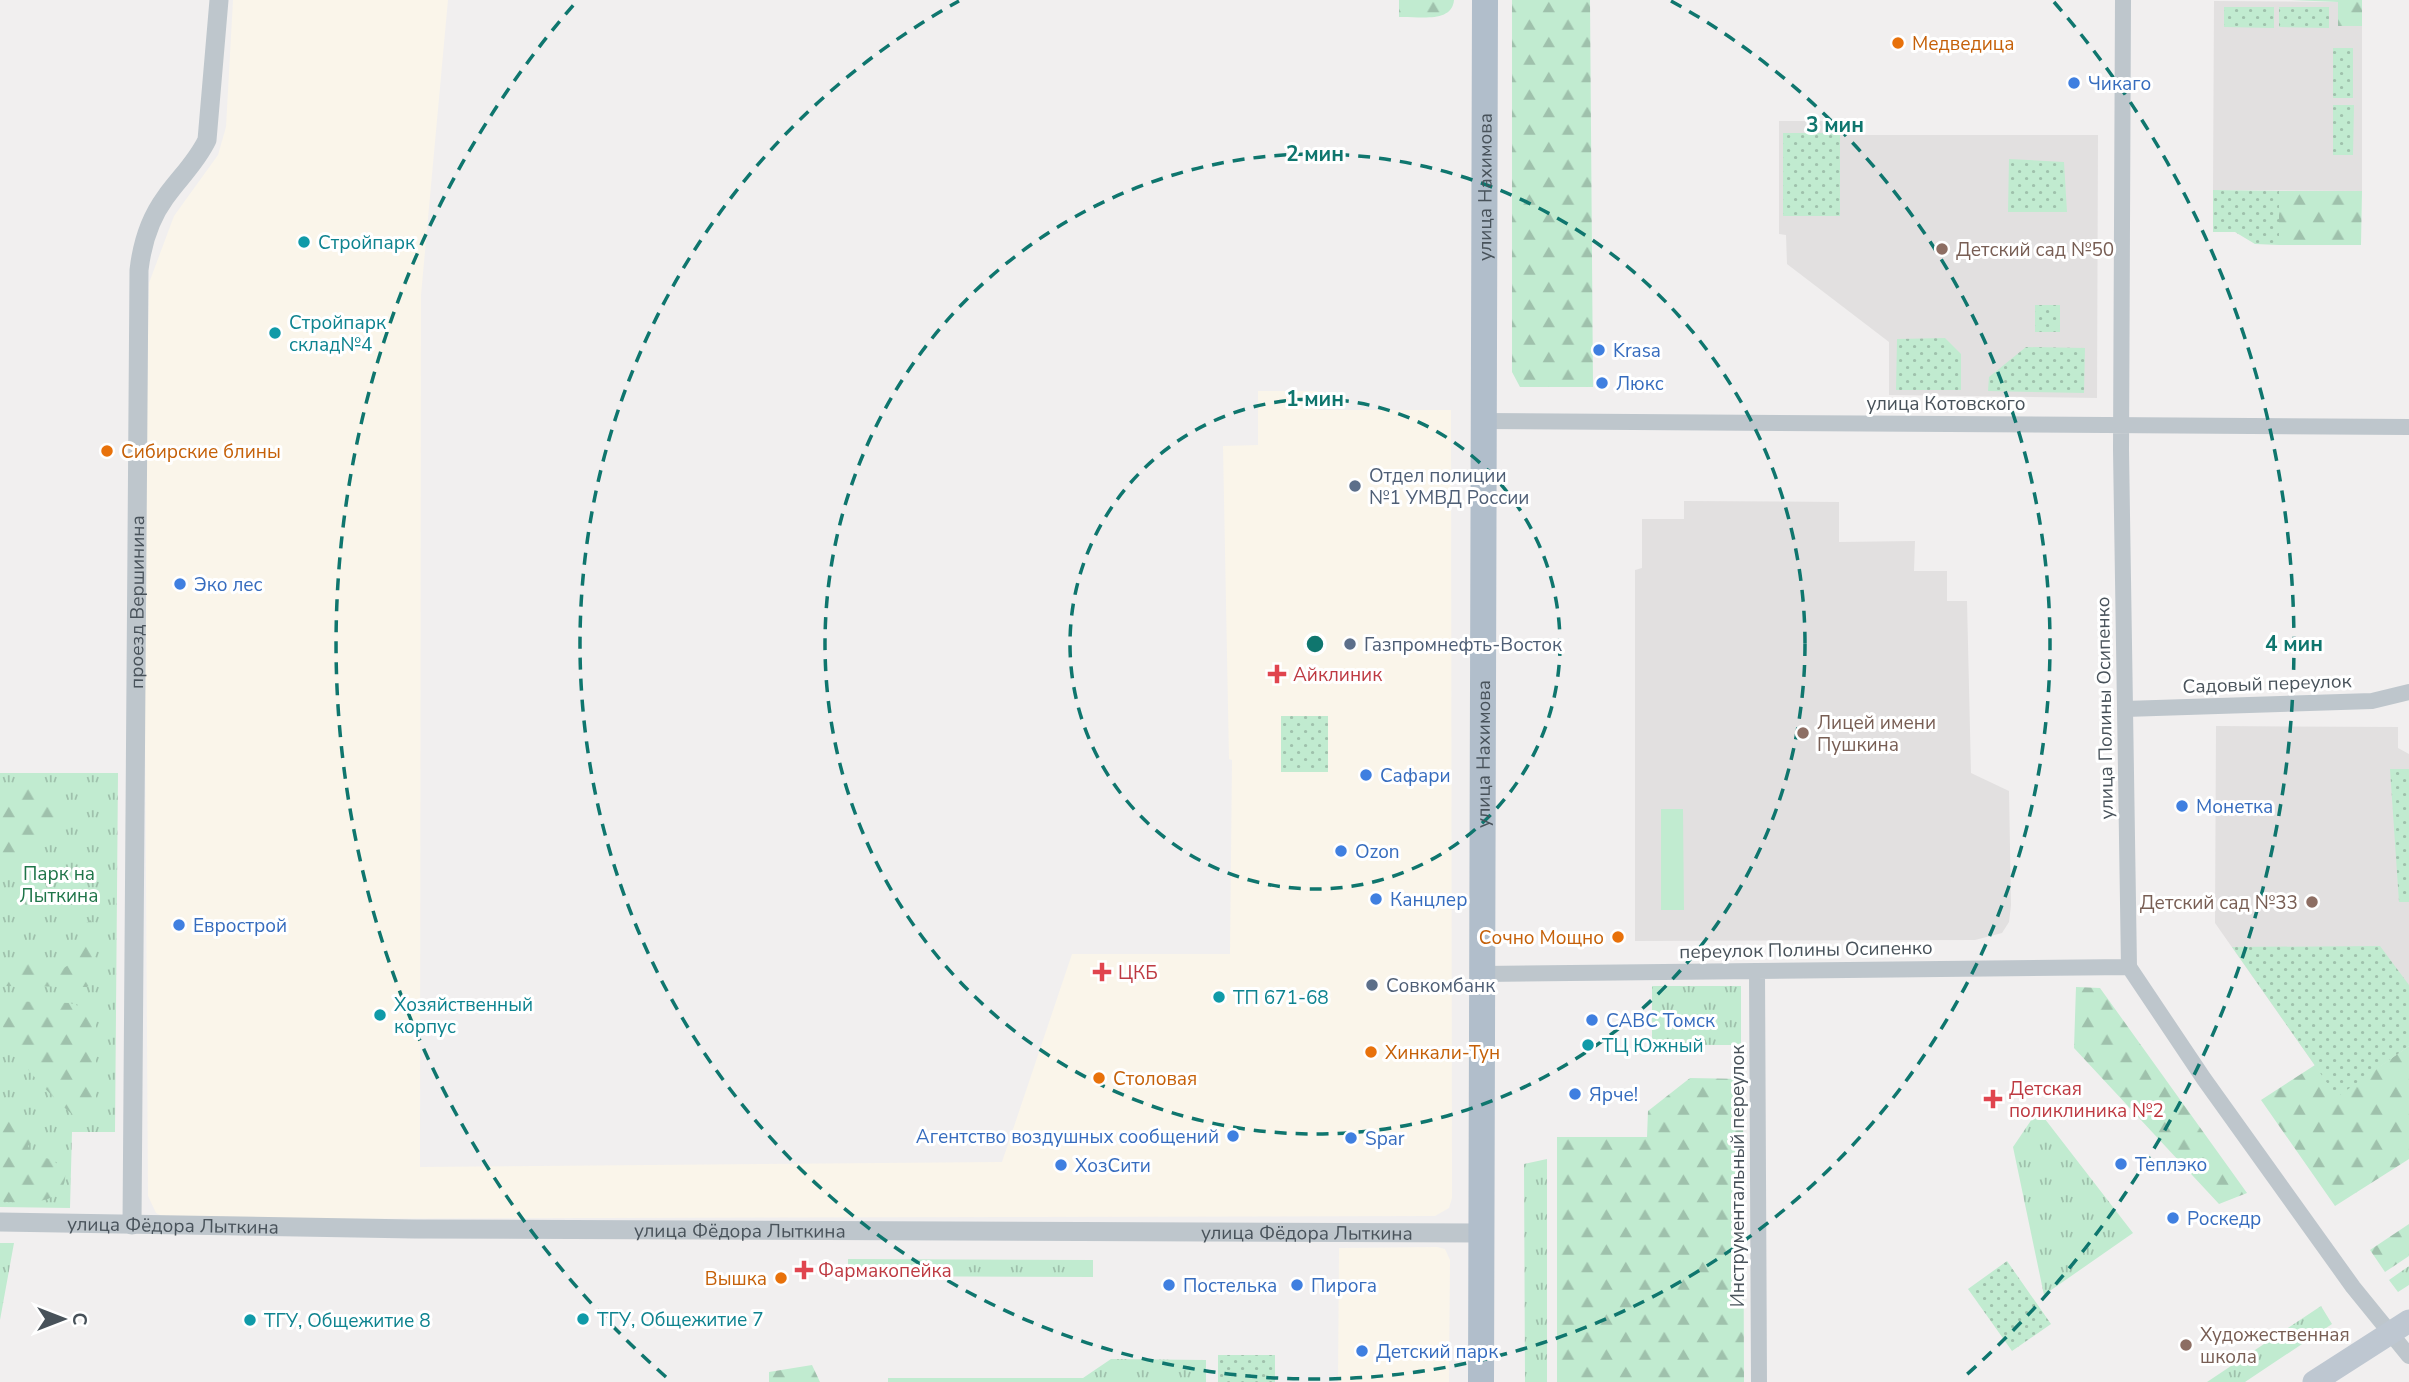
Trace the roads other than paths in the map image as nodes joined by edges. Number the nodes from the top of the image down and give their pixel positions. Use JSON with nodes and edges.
{"nodes":[{"id":1,"x":219,"y":0,"type":"edge"},
{"id":2,"x":1485,"y":0,"type":"edge"},
{"id":3,"x":2123,"y":0,"type":"edge"},
{"id":4,"x":1483,"y":421,"type":"junction"},
{"id":5,"x":2122,"y":425,"type":"junction"},
{"id":6,"x":2409,"y":426,"type":"edge"},
{"id":7,"x":2409,"y":692,"type":"edge"},
{"id":8,"x":2125,"y":709,"type":"junction"},
{"id":9,"x":2130,"y":967,"type":"junction"},
{"id":10,"x":1757,"y":971,"type":"junction"},
{"id":11,"x":1482,"y":974,"type":"junction"},
{"id":12,"x":0,"y":1222,"type":"edge"},
{"id":13,"x":132,"y":1225,"type":"junction"},
{"id":14,"x":1481,"y":1233,"type":"junction"},
{"id":15,"x":2399,"y":1327,"type":"edge"},
{"id":16,"x":2409,"y":1356,"type":"edge"},
{"id":17,"x":1481,"y":1382,"type":"edge"},
{"id":18,"x":1759,"y":1382,"type":"edge"},
{"id":19,"x":2314,"y":1382,"type":"edge"}],
"edges":[{"from":1,"to":13,"type":"street","name":"проезд Вершинина"},
{"from":2,"to":4,"type":"main road","name":"улица Нахимова"},
{"from":3,"to":5,"type":"street","name":"улица Полины Осипенко"},
{"from":4,"to":5,"type":"street","name":"улица Котовского"},
{"from":4,"to":11,"type":"main road","name":"улица Нахимова"},
{"from":5,"to":6,"type":"street","name":"улица Котовского"},
{"from":5,"to":8,"type":"street","name":"улица Полины Осипенко"},
{"from":7,"to":8,"type":"street","name":"Садовый переулок"},
{"from":8,"to":9,"type":"street","name":"улица Полины Осипенко"},
{"from":9,"to":10,"type":"street","name":"переулок Полины Осипенко"},
{"from":9,"to":15,"type":"street"},
{"from":10,"to":11,"type":"street","name":"переулок Полины Осипенко"},
{"from":10,"to":18,"type":"street","name":"Инструментальный переулок"},
{"from":11,"to":14,"type":"main road","name":"улица Нахимова"},
{"from":12,"to":13,"type":"street","name":"улица Фёдора Лыткина"},
{"from":13,"to":14,"type":"street","name":"улица Фёдора Лыткина"},
{"from":14,"to":17,"type":"main road","name":"улица Нахимова"},
{"from":15,"to":16,"type":"street"},
{"from":15,"to":19,"type":"main road"}]}
